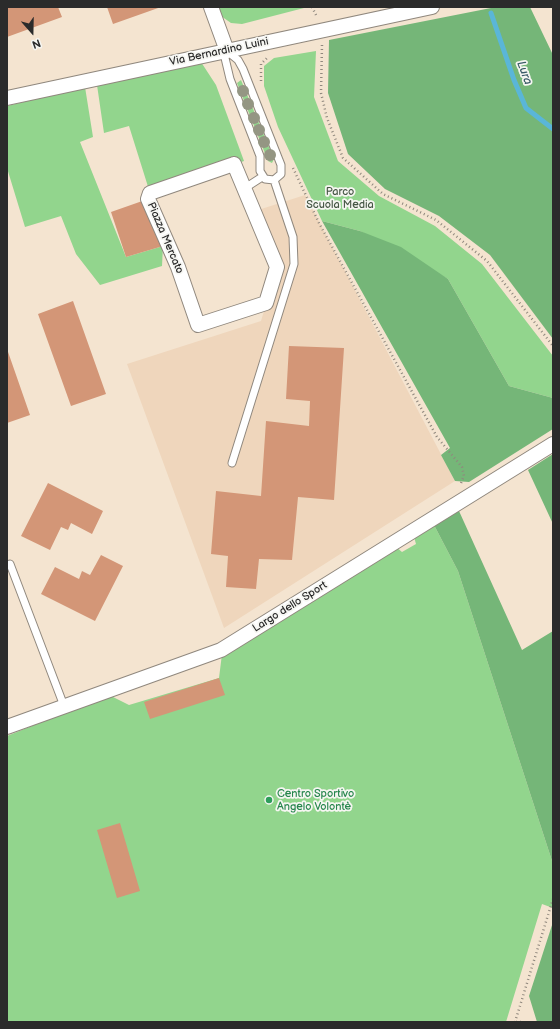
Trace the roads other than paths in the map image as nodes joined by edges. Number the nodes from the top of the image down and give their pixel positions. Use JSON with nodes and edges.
{"nodes":[{"id":1,"x":211,"y":7,"type":"edge"},
{"id":2,"x":432,"y":7,"type":"edge"},
{"id":3,"x":227,"y":51,"type":"junction"},
{"id":4,"x":7,"y":98,"type":"edge"},
{"id":5,"x":262,"y":177,"type":"junction"},
{"id":6,"x":274,"y":180,"type":"junction"},
{"id":7,"x":245,"y":188,"type":"junction"},
{"id":8,"x":553,"y":444,"type":"edge"},
{"id":9,"x":232,"y":463,"type":"dead end"},
{"id":10,"x":10,"y":564,"type":"dead end"},
{"id":11,"x":64,"y":706,"type":"junction"},
{"id":12,"x":7,"y":727,"type":"edge"}],
"edges":[{"from":1,"to":3,"type":"street"},
{"from":2,"to":3,"type":"street","name":"Via Bernardino Luini"},
{"from":3,"to":4,"type":"street","name":"Via Bernardino Luini"},
{"from":3,"to":5,"type":"lane"},
{"from":3,"to":6,"type":"lane"},
{"from":5,"to":6,"type":"lane"},
{"from":5,"to":7,"type":"lane"},
{"from":6,"to":9,"type":"lane"},
{"from":7,"to":7,"type":"street","name":"Piazza Mercato"},
{"from":8,"to":11,"type":"street","name":"Largo dello Sport"},
{"from":10,"to":11,"type":"lane"},
{"from":11,"to":12,"type":"street","name":"Largo dello Sport"}]}
